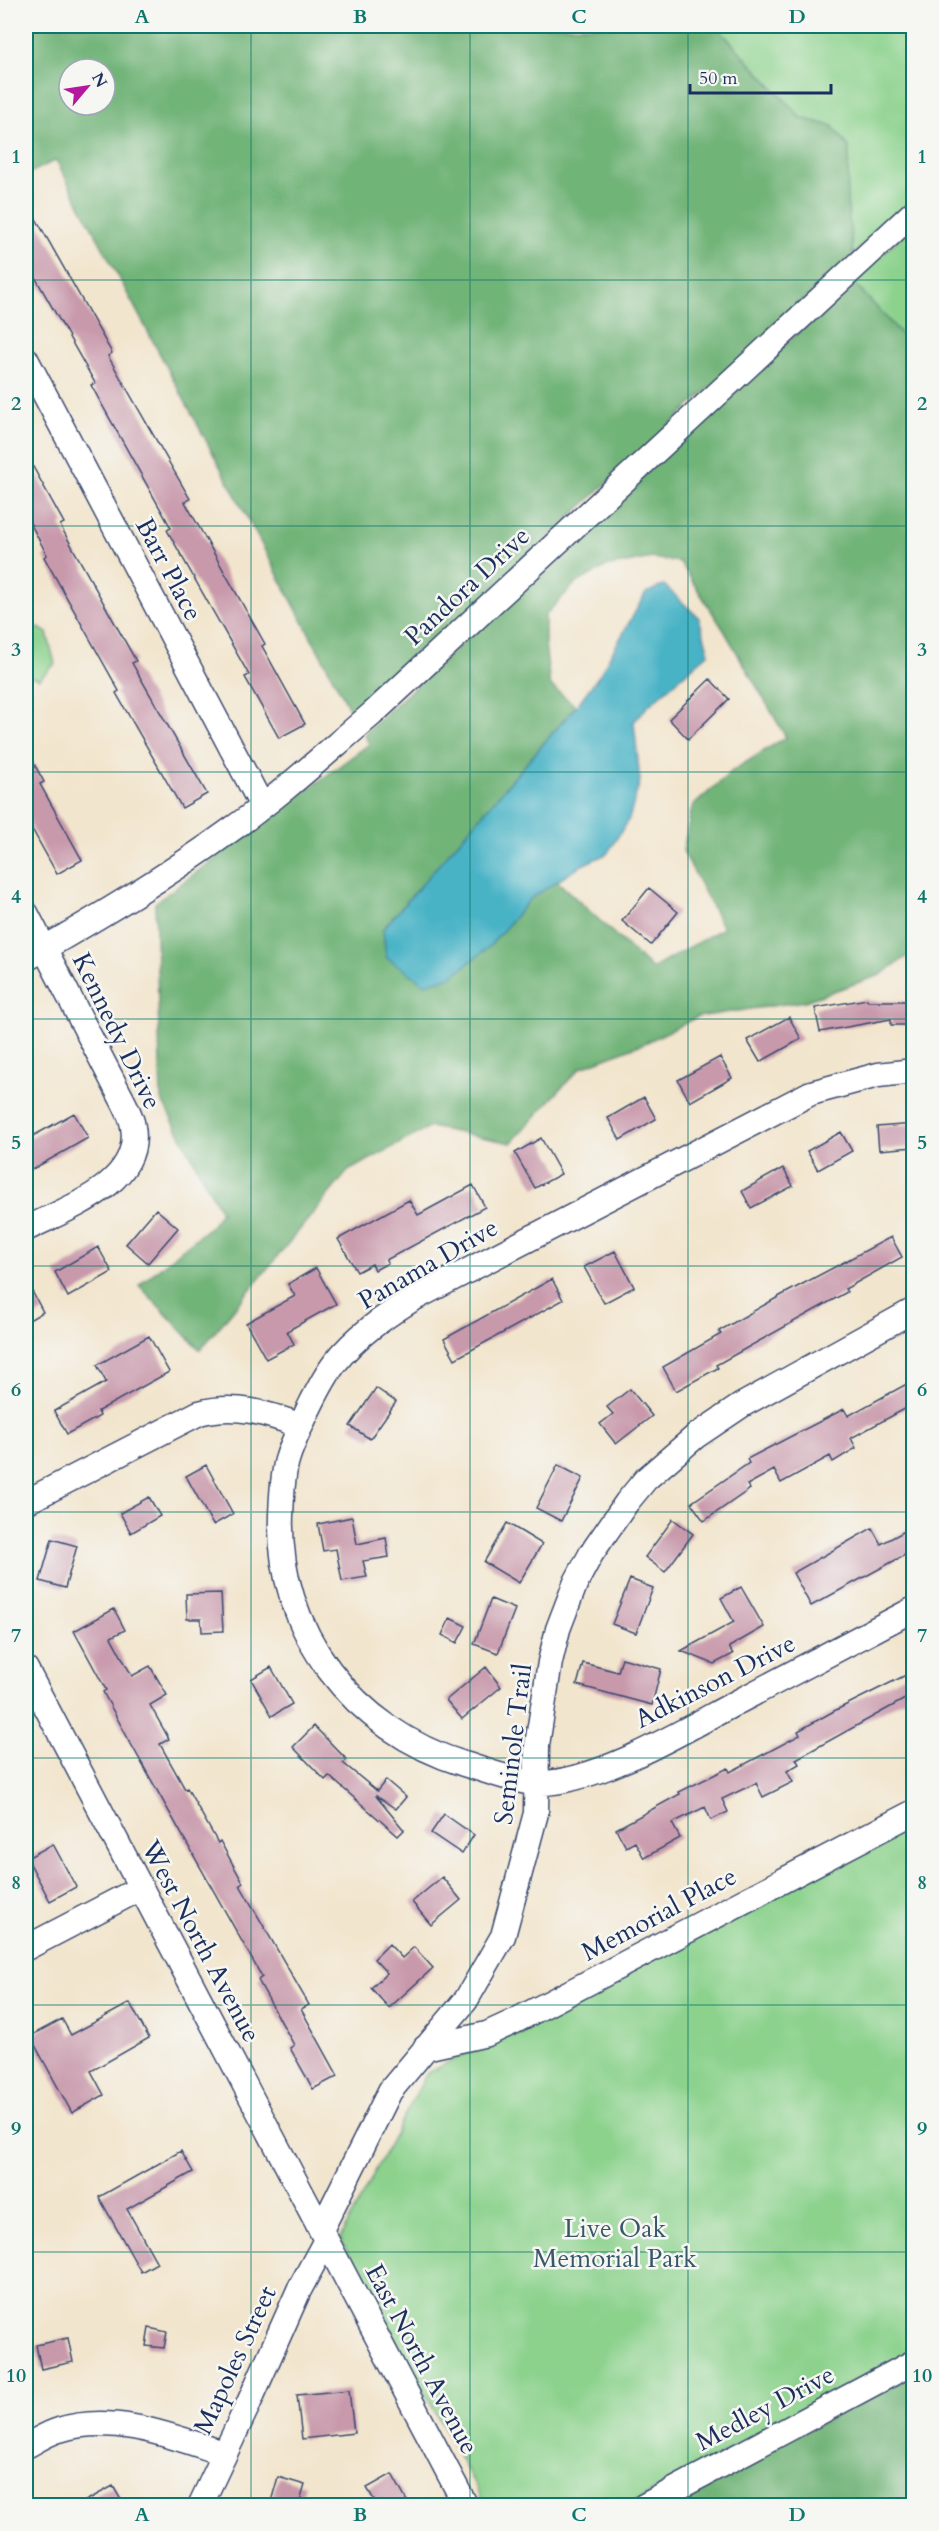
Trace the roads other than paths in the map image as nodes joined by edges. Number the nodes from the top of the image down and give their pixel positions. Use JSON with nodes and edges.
{"nodes":[{"id":1,"x":914,"y":212,"type":"edge"},
{"id":2,"x":26,"y":359,"type":"edge"},
{"id":3,"x":262,"y":806,"type":"junction"},
{"id":4,"x":26,"y":913,"type":"edge"},
{"id":5,"x":35,"y":953,"type":"edge"},
{"id":6,"x":914,"y":1071,"type":"edge"},
{"id":7,"x":26,"y":1229,"type":"edge"},
{"id":8,"x":914,"y":1310,"type":"edge"},
{"id":9,"x":301,"y":1426,"type":"junction"},
{"id":10,"x":26,"y":1502,"type":"edge"},
{"id":11,"x":914,"y":1609,"type":"edge"},
{"id":12,"x":26,"y":1669,"type":"edge"},
{"id":13,"x":536,"y":1784,"type":"junction"},
{"id":14,"x":914,"y":1812,"type":"edge"},
{"id":15,"x":141,"y":1888,"type":"junction"},
{"id":16,"x":26,"y":1948,"type":"edge"},
{"id":17,"x":425,"y":2048,"type":"junction"},
{"id":18,"x":324,"y":2235,"type":"junction"},
{"id":19,"x":914,"y":2362,"type":"edge"},
{"id":20,"x":26,"y":2446,"type":"edge"},
{"id":21,"x":223,"y":2453,"type":"junction"},
{"id":22,"x":200,"y":2505,"type":"edge"},
{"id":23,"x":466,"y":2505,"type":"edge"},
{"id":24,"x":644,"y":2505,"type":"edge"}],
"edges":[{"from":1,"to":3,"type":"street","name":"Pandora Drive"},
{"from":2,"to":3,"type":"street","name":"Barr Place"},
{"from":3,"to":5,"type":"street","name":"Pandora Drive"},
{"from":4,"to":5,"type":"street","name":"Kennedy Drive"},
{"from":5,"to":7,"type":"street","name":"Kennedy Drive"},
{"from":6,"to":9,"type":"street","name":"Panama Drive"},
{"from":8,"to":13,"type":"street","name":"Seminole Trail"},
{"from":9,"to":10,"type":"street"},
{"from":9,"to":13,"type":"street","name":"Panama Drive"},
{"from":11,"to":13,"type":"street","name":"Adkinson Drive"},
{"from":12,"to":15,"type":"street","name":"West North Avenue"},
{"from":13,"to":17,"type":"street","name":"Seminole Trail"},
{"from":14,"to":17,"type":"street","name":"Memorial Place"},
{"from":15,"to":16,"type":"street"},
{"from":15,"to":18,"type":"street","name":"West North Avenue"},
{"from":17,"to":18,"type":"street","name":"Seminole Trail"},
{"from":18,"to":21,"type":"street","name":"Mapoles Street"},
{"from":18,"to":23,"type":"street","name":"East North Avenue"},
{"from":19,"to":24,"type":"street","name":"Medley Drive"},
{"from":20,"to":21,"type":"street"},
{"from":21,"to":22,"type":"street","name":"Mapoles Street"}]}
